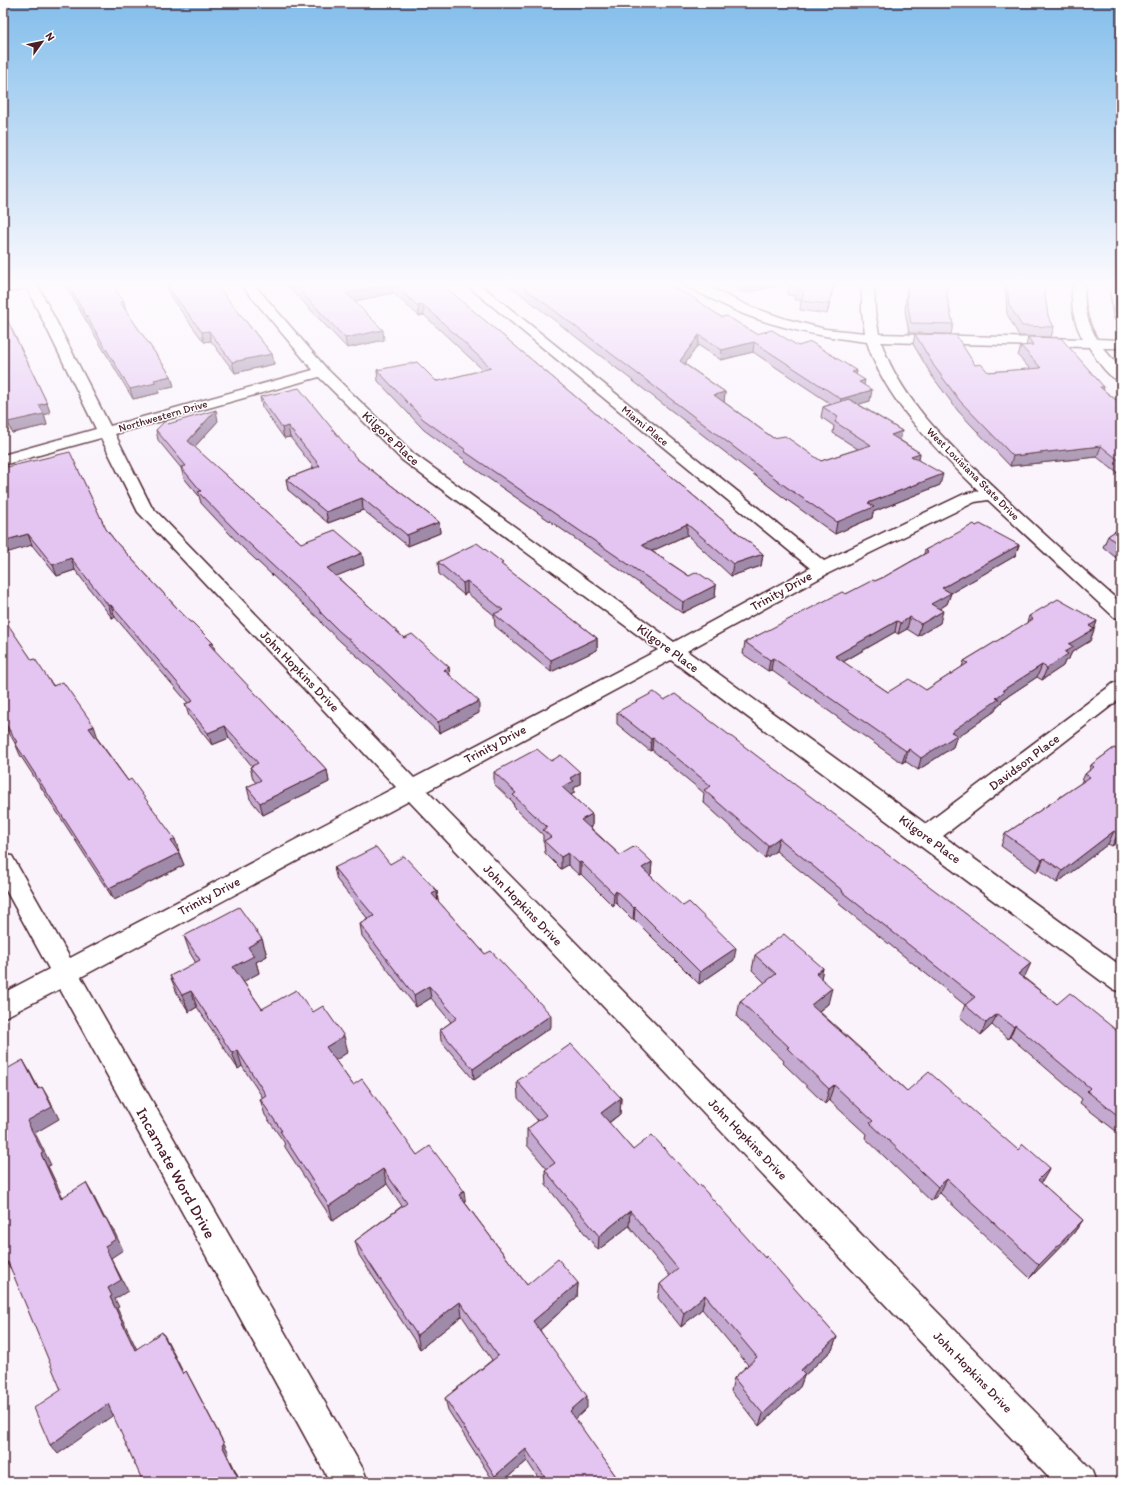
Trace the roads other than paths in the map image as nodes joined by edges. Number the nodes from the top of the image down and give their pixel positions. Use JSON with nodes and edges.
{"nodes":[{"id":1,"x":68,"y":351,"type":"edge"},
{"id":2,"x":304,"y":351,"type":"edge"},
{"id":3,"x":554,"y":351,"type":"edge"},
{"id":4,"x":878,"y":351,"type":"edge"},
{"id":5,"x":1099,"y":351,"type":"edge"},
{"id":6,"x":322,"y":372,"type":"junction"},
{"id":7,"x":1121,"y":378,"type":"edge"},
{"id":8,"x":105,"y":432,"type":"junction"},
{"id":9,"x":3,"y":460,"type":"edge"},
{"id":10,"x":992,"y":494,"type":"junction"},
{"id":11,"x":822,"y":569,"type":"junction"},
{"id":12,"x":1121,"y":613,"type":"edge"},
{"id":13,"x":672,"y":651,"type":"junction"},
{"id":14,"x":1121,"y":688,"type":"edge"},
{"id":15,"x":411,"y":789,"type":"junction"},
{"id":16,"x":926,"y":836,"type":"junction"},
{"id":17,"x":3,"y":863,"type":"edge"},
{"id":18,"x":64,"y":973,"type":"junction"},
{"id":19,"x":1121,"y":981,"type":"edge"},
{"id":20,"x":3,"y":1006,"type":"edge"},
{"id":21,"x":350,"y":1482,"type":"edge"},
{"id":22,"x":1078,"y":1482,"type":"edge"}],
"edges":[{"from":1,"to":8,"type":"street","name":"John Hopkins Drive"},
{"from":2,"to":6,"type":"street","name":"Kilgore Place"},
{"from":3,"to":11,"type":"street","name":"Miami Place"},
{"from":4,"to":10,"type":"street","name":"West Louisiana State Drive"},
{"from":5,"to":7,"type":"street"},
{"from":6,"to":8,"type":"street","name":"Northwestern Drive"},
{"from":6,"to":13,"type":"street","name":"Kilgore Place"},
{"from":8,"to":9,"type":"street","name":"Northwestern Drive"},
{"from":8,"to":15,"type":"street","name":"John Hopkins Drive"},
{"from":10,"to":11,"type":"street","name":"Trinity Drive"},
{"from":10,"to":12,"type":"street","name":"West Louisiana State Drive"},
{"from":11,"to":13,"type":"street","name":"Trinity Drive"},
{"from":13,"to":15,"type":"street","name":"Trinity Drive"},
{"from":13,"to":16,"type":"street","name":"Kilgore Place"},
{"from":14,"to":16,"type":"street","name":"Davidson Place"},
{"from":15,"to":18,"type":"street","name":"Trinity Drive"},
{"from":15,"to":22,"type":"street","name":"John Hopkins Drive"},
{"from":16,"to":19,"type":"street","name":"Kilgore Place"},
{"from":17,"to":18,"type":"street","name":"Incarnate Word Drive"},
{"from":18,"to":20,"type":"street","name":"Trinity Drive"},
{"from":18,"to":21,"type":"street","name":"Incarnate Word Drive"}]}
